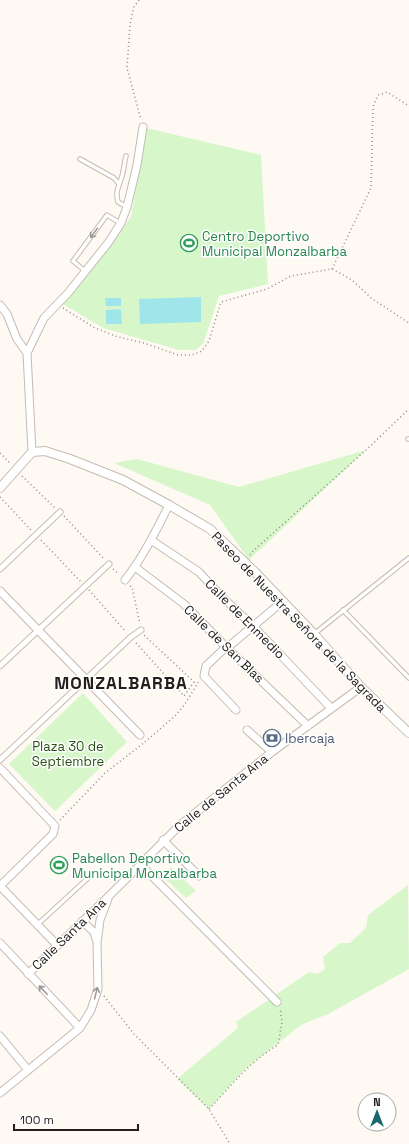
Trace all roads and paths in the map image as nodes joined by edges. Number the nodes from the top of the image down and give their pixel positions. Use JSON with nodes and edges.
{"nodes":[{"id":1,"x":139,"y":0,"type":"edge"},
{"id":2,"x":409,"y":106,"type":"edge"},
{"id":3,"x":143,"y":127,"type":"joint"},
{"id":4,"x":126,"y":156,"type":"dead end"},
{"id":5,"x":80,"y":159,"type":"dead end"},
{"id":6,"x":119,"y":184,"type":"junction"},
{"id":7,"x":127,"y":208,"type":"junction"},
{"id":8,"x":121,"y":224,"type":"junction"},
{"id":9,"x":332,"y":269,"type":"junction"},
{"id":10,"x":85,"y":271,"type":"junction"},
{"id":11,"x":0,"y":305,"type":"edge"},
{"id":12,"x":56,"y":305,"type":"junction"},
{"id":13,"x":409,"y":323,"type":"edge"},
{"id":14,"x":26,"y":353,"type":"junction"},
{"id":15,"x":409,"y":409,"type":"edge"},
{"id":16,"x":32,"y":452,"type":"junction"},
{"id":17,"x":0,"y":453,"type":"edge"},
{"id":18,"x":16,"y":469,"type":"junction"},
{"id":19,"x":0,"y":488,"type":"edge"},
{"id":20,"x":0,"y":497,"type":"edge"},
{"id":21,"x":169,"y":505,"type":"junction"},
{"id":22,"x":60,"y":512,"type":"junction"},
{"id":23,"x":36,"y":535,"type":"junction"},
{"id":24,"x":151,"y":540,"type":"junction"},
{"id":25,"x":409,"y":558,"type":"edge"},
{"id":26,"x":245,"y":562,"type":"junction"},
{"id":27,"x":109,"y":564,"type":"junction"},
{"id":28,"x":135,"y":567,"type":"junction"},
{"id":29,"x":0,"y":569,"type":"edge"},
{"id":30,"x":124,"y":580,"type":"junction"},
{"id":31,"x":86,"y":587,"type":"junction"},
{"id":32,"x":0,"y":591,"type":"edge"},
{"id":33,"x":283,"y":601,"type":"junction"},
{"id":34,"x":343,"y":610,"type":"junction"},
{"id":35,"x":253,"y":626,"type":"junction"},
{"id":36,"x":141,"y":630,"type":"junction"},
{"id":37,"x":38,"y":631,"type":"junction"},
{"id":38,"x":314,"y":634,"type":"junction"},
{"id":39,"x":131,"y":637,"type":"junction"},
{"id":40,"x":226,"y":647,"type":"junction"},
{"id":41,"x":0,"y":666,"type":"edge"},
{"id":42,"x":409,"y":678,"type":"edge"},
{"id":43,"x":86,"y":680,"type":"junction"},
{"id":44,"x":196,"y":685,"type":"dead end"},
{"id":45,"x":361,"y":687,"type":"junction"},
{"id":46,"x":331,"y":708,"type":"junction"},
{"id":47,"x":236,"y":710,"type":"dead end"},
{"id":48,"x":308,"y":726,"type":"junction"},
{"id":49,"x":246,"y":730,"type":"dead end"},
{"id":50,"x":409,"y":733,"type":"edge"},
{"id":51,"x":140,"y":735,"type":"joint"},
{"id":52,"x":145,"y":742,"type":"junction"},
{"id":53,"x":272,"y":752,"type":"junction"},
{"id":54,"x":0,"y":760,"type":"edge"},
{"id":55,"x":0,"y":768,"type":"edge"},
{"id":56,"x":55,"y":826,"type":"junction"},
{"id":57,"x":163,"y":840,"type":"junction"},
{"id":58,"x":141,"y":865,"type":"junction"},
{"id":59,"x":199,"y":876,"type":"dead end"},
{"id":60,"x":87,"y":879,"type":"dead end"},
{"id":61,"x":0,"y":886,"type":"edge"},
{"id":62,"x":110,"y":895,"type":"junction"},
{"id":63,"x":82,"y":921,"type":"junction"},
{"id":64,"x":37,"y":925,"type":"junction"},
{"id":65,"x":0,"y":943,"type":"edge"},
{"id":66,"x":97,"y":943,"type":"junction"},
{"id":67,"x":57,"y":945,"type":"junction"},
{"id":68,"x":28,"y":974,"type":"junction"},
{"id":69,"x":98,"y":989,"type":"junction"},
{"id":70,"x":277,"y":1002,"type":"joint"},
{"id":71,"x":80,"y":1028,"type":"junction"},
{"id":72,"x":0,"y":1036,"type":"edge"},
{"id":73,"x":28,"y":1070,"type":"junction"},
{"id":74,"x":0,"y":1092,"type":"edge"},
{"id":75,"x":209,"y":1109,"type":"junction"},
{"id":76,"x":230,"y":1144,"type":"edge"}],
"edges":[{"from":1,"to":3,"type":"path"},
{"from":2,"to":9,"type":"path"},
{"from":3,"to":7,"type":"street"},
{"from":4,"to":6,"type":"lane"},
{"from":5,"to":6,"type":"lane"},
{"from":6,"to":7,"type":"lane"},
{"from":7,"to":8,"type":"street"},
{"from":8,"to":10,"type":"street"},
{"from":8,"to":10,"type":"lane","one_way":true},
{"from":9,"to":12,"type":"path"},
{"from":9,"to":13,"type":"path"},
{"from":10,"to":12,"type":"street"},
{"from":11,"to":14,"type":"street"},
{"from":12,"to":14,"type":"street"},
{"from":14,"to":16,"type":"street"},
{"from":15,"to":26,"type":"path"},
{"from":16,"to":18,"type":"street"},
{"from":16,"to":21,"type":"street","name":"Paseo de Nuestra Señora de la Sagrada"},
{"from":17,"to":18,"type":"path"},
{"from":18,"to":19,"type":"street"},
{"from":18,"to":22,"type":"path"},
{"from":20,"to":23,"type":"path"},
{"from":21,"to":24,"type":"street"},
{"from":21,"to":26,"type":"street","name":"Paseo de Nuestra Señora de la Sagrada"},
{"from":22,"to":23,"type":"street"},
{"from":22,"to":27,"type":"path"},
{"from":23,"to":29,"type":"street"},
{"from":23,"to":31,"type":"path"},
{"from":24,"to":28,"type":"street"},
{"from":24,"to":35,"type":"street","name":"Calle de Enmedio"},
{"from":25,"to":34,"type":"lane"},
{"from":26,"to":33,"type":"street","name":"Paseo de Nuestra Señora de la Sagrada"},
{"from":27,"to":30,"type":"path"},
{"from":27,"to":31,"type":"street"},
{"from":28,"to":30,"type":"street"},
{"from":28,"to":40,"type":"street","name":"Calle de San Blas"},
{"from":30,"to":36,"type":"path"},
{"from":31,"to":37,"type":"street"},
{"from":31,"to":39,"type":"path"},
{"from":32,"to":37,"type":"street"},
{"from":33,"to":35,"type":"street"},
{"from":33,"to":38,"type":"street","name":"Paseo de Nuestra Señora de la Sagrada"},
{"from":34,"to":38,"type":"lane"},
{"from":34,"to":42,"type":"lane"},
{"from":35,"to":40,"type":"street"},
{"from":35,"to":46,"type":"street","name":"Calle de Enmedio"},
{"from":36,"to":39,"type":"street"},
{"from":36,"to":39,"type":"path"},
{"from":37,"to":41,"type":"street"},
{"from":37,"to":43,"type":"street"},
{"from":38,"to":45,"type":"street","name":"Paseo de Nuestra Señora de la Sagrada"},
{"from":39,"to":43,"type":"street"},
{"from":40,"to":47,"type":"street"},
{"from":40,"to":48,"type":"street","name":"Calle de San Blas"},
{"from":43,"to":51,"type":"street"},
{"from":43,"to":54,"type":"street"},
{"from":44,"to":52,"type":"path"},
{"from":45,"to":46,"type":"street","name":"Calle de Santa Ana"},
{"from":45,"to":50,"type":"street","name":"Paseo de Nuestra Señora de la Sagrada"},
{"from":46,"to":48,"type":"street","name":"Calle de Santa Ana"},
{"from":48,"to":53,"type":"street","name":"Calle de Santa Ana"},
{"from":49,"to":53,"type":"street"},
{"from":51,"to":52,"type":"path"},
{"from":52,"to":56,"type":"path"},
{"from":53,"to":57,"type":"street","name":"Calle de Santa Ana"},
{"from":55,"to":56,"type":"street"},
{"from":56,"to":61,"type":"street"},
{"from":57,"to":58,"type":"street","name":"Calle de Santa Ana"},
{"from":57,"to":59,"type":"street"},
{"from":58,"to":62,"type":"street","name":"Calle de Santa Ana"},
{"from":58,"to":70,"type":"street"},
{"from":60,"to":64,"type":"lane"},
{"from":61,"to":64,"type":"street"},
{"from":62,"to":63,"type":"street","name":"Calle Santa Ana"},
{"from":62,"to":66,"type":"street"},
{"from":63,"to":66,"type":"street"},
{"from":63,"to":67,"type":"street","name":"Calle Santa Ana"},
{"from":64,"to":67,"type":"street"},
{"from":65,"to":68,"type":"street"},
{"from":66,"to":69,"type":"street"},
{"from":67,"to":68,"type":"street","name":"Calle Santa Ana"},
{"from":71,"to":68,"type":"street","one_way":true},
{"from":71,"to":69,"type":"street","one_way":true},
{"from":69,"to":75,"type":"path"},
{"from":70,"to":75,"type":"path"},
{"from":71,"to":73,"type":"street"},
{"from":72,"to":73,"type":"street"},
{"from":73,"to":74,"type":"street"},
{"from":75,"to":76,"type":"path"}]}
